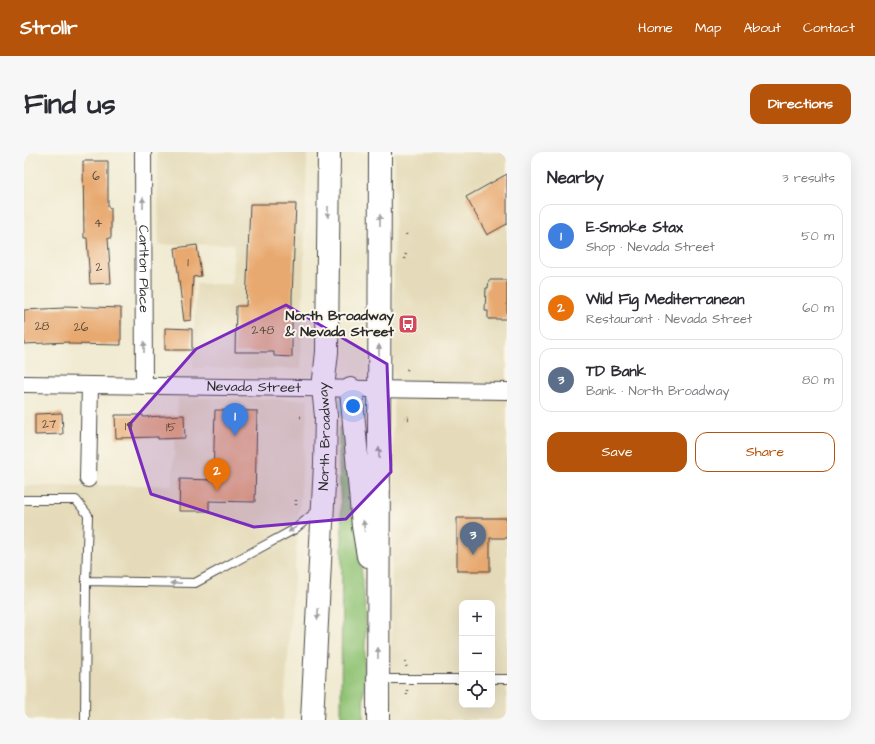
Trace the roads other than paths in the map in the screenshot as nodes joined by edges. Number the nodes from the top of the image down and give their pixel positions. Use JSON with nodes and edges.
{"nodes":[{"id":1,"x":143,"y":152,"type":"edge"},
{"id":2,"x":329,"y":152,"type":"edge"},
{"id":3,"x":380,"y":152,"type":"edge"},
{"id":4,"x":24,"y":384,"type":"edge"},
{"id":5,"x":90,"y":385,"type":"junction"},
{"id":6,"x":144,"y":386,"type":"junction"},
{"id":7,"x":324,"y":388,"type":"junction"},
{"id":8,"x":351,"y":389,"type":"junction"},
{"id":9,"x":379,"y":389,"type":"junction"},
{"id":10,"x":507,"y":391,"type":"edge"},
{"id":11,"x":88,"y":479,"type":"dead end"},
{"id":12,"x":24,"y":500,"type":"edge"},
{"id":13,"x":323,"y":506,"type":"junction"},
{"id":14,"x":86,"y":581,"type":"junction"},
{"id":15,"x":378,"y":620,"type":"junction"},
{"id":16,"x":495,"y":678,"type":"edge"},
{"id":17,"x":507,"y":678,"type":"edge"},
{"id":18,"x":378,"y":679,"type":"junction"},
{"id":19,"x":459,"y":679,"type":"edge"},
{"id":20,"x":314,"y":680,"type":"junction"},
{"id":21,"x":85,"y":720,"type":"edge"},
{"id":22,"x":312,"y":720,"type":"edge"},
{"id":23,"x":328,"y":720,"type":"edge"},
{"id":24,"x":378,"y":720,"type":"edge"}],
"edges":[{"from":6,"to":1,"type":"street","name":"Carlton Place","one_way":true},
{"from":2,"to":7,"type":"main road","name":"North Broadway","one_way":true},
{"from":9,"to":3,"type":"main road","one_way":true},
{"from":4,"to":5,"type":"street","name":"Nevada Street"},
{"from":5,"to":6,"type":"street","name":"Nevada Street"},
{"from":5,"to":11,"type":"street"},
{"from":6,"to":7,"type":"street","name":"Nevada Street"},
{"from":7,"to":8,"type":"street","name":"Nevada Street"},
{"from":7,"to":13,"type":"main road","name":"North Broadway"},
{"from":8,"to":9,"type":"street","name":"Nevada Street"},
{"from":15,"to":8,"type":"main road","one_way":true},
{"from":9,"to":10,"type":"street","name":"Nevada Street"},
{"from":15,"to":9,"type":"main road","one_way":true},
{"from":12,"to":14,"type":"lane"},
{"from":13,"to":14,"type":"lane","one_way":true},
{"from":13,"to":20,"type":"main road","name":"North Broadway","one_way":true},
{"from":14,"to":21,"type":"lane"},
{"from":18,"to":15,"type":"main road","one_way":true},
{"from":16,"to":17,"type":"lane"},
{"from":18,"to":19,"type":"lane"},
{"from":18,"to":24,"type":"main road"},
{"from":20,"to":22,"type":"main road","name":"North Broadway"},
{"from":20,"to":23,"type":"main road"}]}
